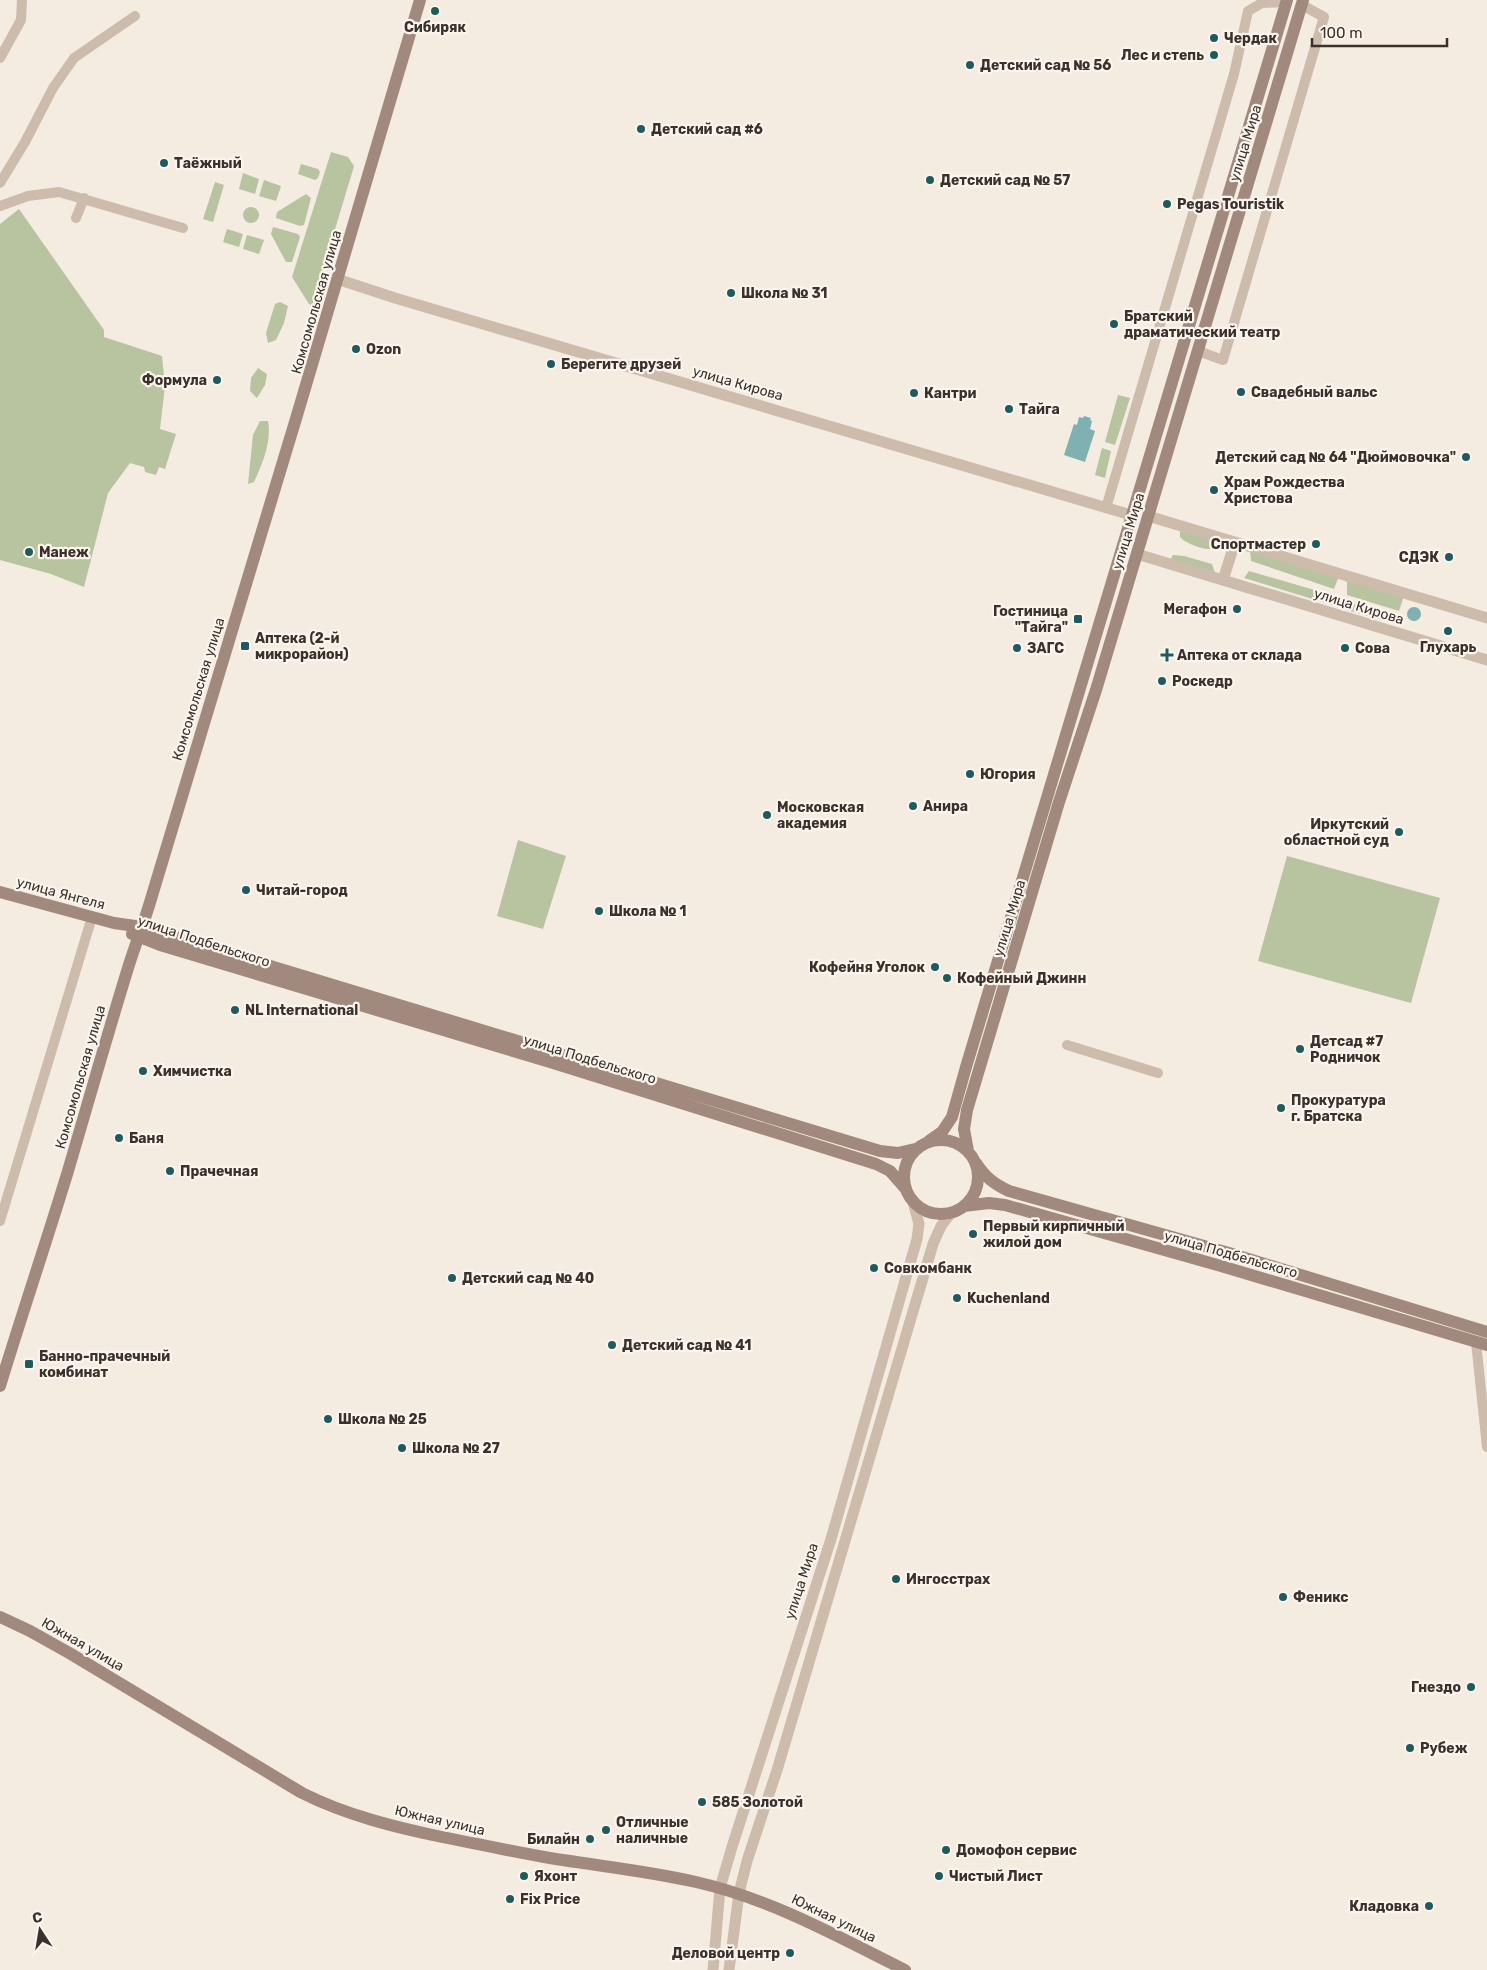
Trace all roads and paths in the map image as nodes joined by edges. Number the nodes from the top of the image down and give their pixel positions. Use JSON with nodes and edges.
{"nodes":[{"id":1,"x":22,"y":0,"type":"edge"},
{"id":2,"x":420,"y":0,"type":"edge"},
{"id":3,"x":1287,"y":1,"type":"edge"},
{"id":4,"x":1302,"y":2,"type":"edge"},
{"id":5,"x":135,"y":16,"type":"dead end"},
{"id":6,"x":0,"y":58,"type":"edge"},
{"id":7,"x":0,"y":183,"type":"edge"},
{"id":8,"x":84,"y":198,"type":"junction"},
{"id":9,"x":0,"y":206,"type":"edge"},
{"id":10,"x":76,"y":218,"type":"dead end"},
{"id":11,"x":183,"y":228,"type":"dead end"},
{"id":12,"x":337,"y":279,"type":"junction"},
{"id":13,"x":1198,"y":351,"type":"junction"},
{"id":14,"x":1154,"y":445,"type":"junction"},
{"id":15,"x":1168,"y":449,"type":"junction"},
{"id":16,"x":1106,"y":508,"type":"junction"},
{"id":17,"x":1131,"y":515,"type":"junction"},
{"id":18,"x":1148,"y":516,"type":"junction"},
{"id":19,"x":1235,"y":542,"type":"junction"},
{"id":20,"x":1137,"y":554,"type":"junction"},
{"id":21,"x":1223,"y":580,"type":"junction"},
{"id":22,"x":1487,"y":618,"type":"edge"},
{"id":23,"x":1487,"y":660,"type":"edge"},
{"id":24,"x":1081,"y":685,"type":"junction"},
{"id":25,"x":1096,"y":690,"type":"junction"},
{"id":26,"x":0,"y":892,"type":"edge"},
{"id":27,"x":92,"y":917,"type":"junction"},
{"id":28,"x":114,"y":923,"type":"joint"},
{"id":29,"x":140,"y":932,"type":"junction"},
{"id":30,"x":286,"y":977,"type":"junction"},
{"id":31,"x":1067,"y":1045,"type":"dead end"},
{"id":32,"x":972,"y":1069,"type":"junction"},
{"id":33,"x":1158,"y":1073,"type":"dead end"},
{"id":34,"x":929,"y":1141,"type":"junction"},
{"id":35,"x":915,"y":1149,"type":"junction"},
{"id":36,"x":968,"y":1150,"type":"junction"},
{"id":37,"x":976,"y":1163,"type":"junction"},
{"id":38,"x":905,"y":1188,"type":"junction"},
{"id":39,"x":913,"y":1202,"type":"junction"},
{"id":40,"x":964,"y":1206,"type":"junction"},
{"id":41,"x":951,"y":1213,"type":"junction"},
{"id":42,"x":0,"y":1221,"type":"edge"},
{"id":43,"x":1395,"y":1311,"type":"junction"},
{"id":44,"x":1487,"y":1332,"type":"edge"},
{"id":45,"x":1482,"y":1343,"type":"edge"},
{"id":46,"x":0,"y":1386,"type":"edge"},
{"id":47,"x":1487,"y":1447,"type":"edge"},
{"id":48,"x":3,"y":1617,"type":"edge"},
{"id":49,"x":720,"y":1888,"type":"junction"},
{"id":50,"x":739,"y":1893,"type":"junction"},
{"id":51,"x":713,"y":1970,"type":"edge"},
{"id":52,"x":729,"y":1970,"type":"edge"},
{"id":53,"x":905,"y":1970,"type":"edge"}],
"edges":[{"from":1,"to":6,"type":"street"},
{"from":2,"to":12,"type":"main road","name":"Комсомольская улица"},
{"from":3,"to":14,"type":"main road","name":"улица Мира"},
{"from":3,"to":16,"type":"street"},
{"from":4,"to":13,"type":"main road","name":"улица Мира"},
{"from":4,"to":13,"type":"street"},
{"from":5,"to":7,"type":"street"},
{"from":8,"to":9,"type":"street"},
{"from":8,"to":10,"type":"street"},
{"from":8,"to":11,"type":"street"},
{"from":12,"to":16,"type":"street","name":"улица Кирова"},
{"from":12,"to":29,"type":"main road","name":"Комсомольская улица"},
{"from":13,"to":15,"type":"main road","name":"улица Мира"},
{"from":14,"to":15,"type":"main road"},
{"from":14,"to":17,"type":"main road","name":"улица Мира"},
{"from":15,"to":18,"type":"main road","name":"улица Мира"},
{"from":16,"to":17,"type":"street","name":"улица Кирова"},
{"from":17,"to":24,"type":"main road","name":"улица Мира"},
{"from":18,"to":19,"type":"street","name":"улица Кирова"},
{"from":18,"to":20,"type":"main road","name":"улица Мира"},
{"from":19,"to":21,"type":"street"},
{"from":19,"to":22,"type":"street","name":"улица Кирова"},
{"from":20,"to":21,"type":"street","name":"улица Кирова"},
{"from":20,"to":25,"type":"main road","name":"улица Мира"},
{"from":21,"to":23,"type":"street","name":"улица Кирова"},
{"from":24,"to":25,"type":"main road"},
{"from":24,"to":32,"type":"main road","name":"улица Мира"},
{"from":25,"to":32,"type":"main road","name":"улица Мира"},
{"from":26,"to":27,"type":"main road","name":"улица Янгеля"},
{"from":27,"to":28,"type":"main road","name":"улица Янгеля"},
{"from":27,"to":42,"type":"street"},
{"from":28,"to":29,"type":"main road","name":"улица Подбельского"},
{"from":29,"to":30,"type":"main road","name":"улица Подбельского"},
{"from":29,"to":46,"type":"main road","name":"Комсомольская улица"},
{"from":30,"to":35,"type":"main road","name":"улица Подбельского"},
{"from":30,"to":38,"type":"main road","name":"улица Подбельского"},
{"from":31,"to":33,"type":"street"},
{"from":32,"to":34,"type":"main road"},
{"from":32,"to":36,"type":"main road"},
{"from":34,"to":35,"type":"main road"},
{"from":34,"to":36,"type":"main road"},
{"from":35,"to":38,"type":"main road"},
{"from":36,"to":37,"type":"main road"},
{"from":37,"to":40,"type":"main road"},
{"from":37,"to":43,"type":"main road","name":"улица Подбельского"},
{"from":38,"to":39,"type":"main road"},
{"from":39,"to":41,"type":"main road"},
{"from":39,"to":49,"type":"street","name":"улица Мира"},
{"from":40,"to":41,"type":"main road"},
{"from":40,"to":43,"type":"main road","name":"улица Подбельского"},
{"from":41,"to":50,"type":"street"},
{"from":43,"to":44,"type":"main road","name":"улица Подбельского"},
{"from":43,"to":45,"type":"main road","name":"улица Подбельского"},
{"from":45,"to":47,"type":"street"},
{"from":48,"to":49,"type":"main road","name":"Южная улица"},
{"from":49,"to":50,"type":"main road","name":"Южная улица"},
{"from":49,"to":51,"type":"street","name":"улица Мира"},
{"from":50,"to":52,"type":"street"},
{"from":50,"to":53,"type":"main road","name":"Южная улица"}]}
